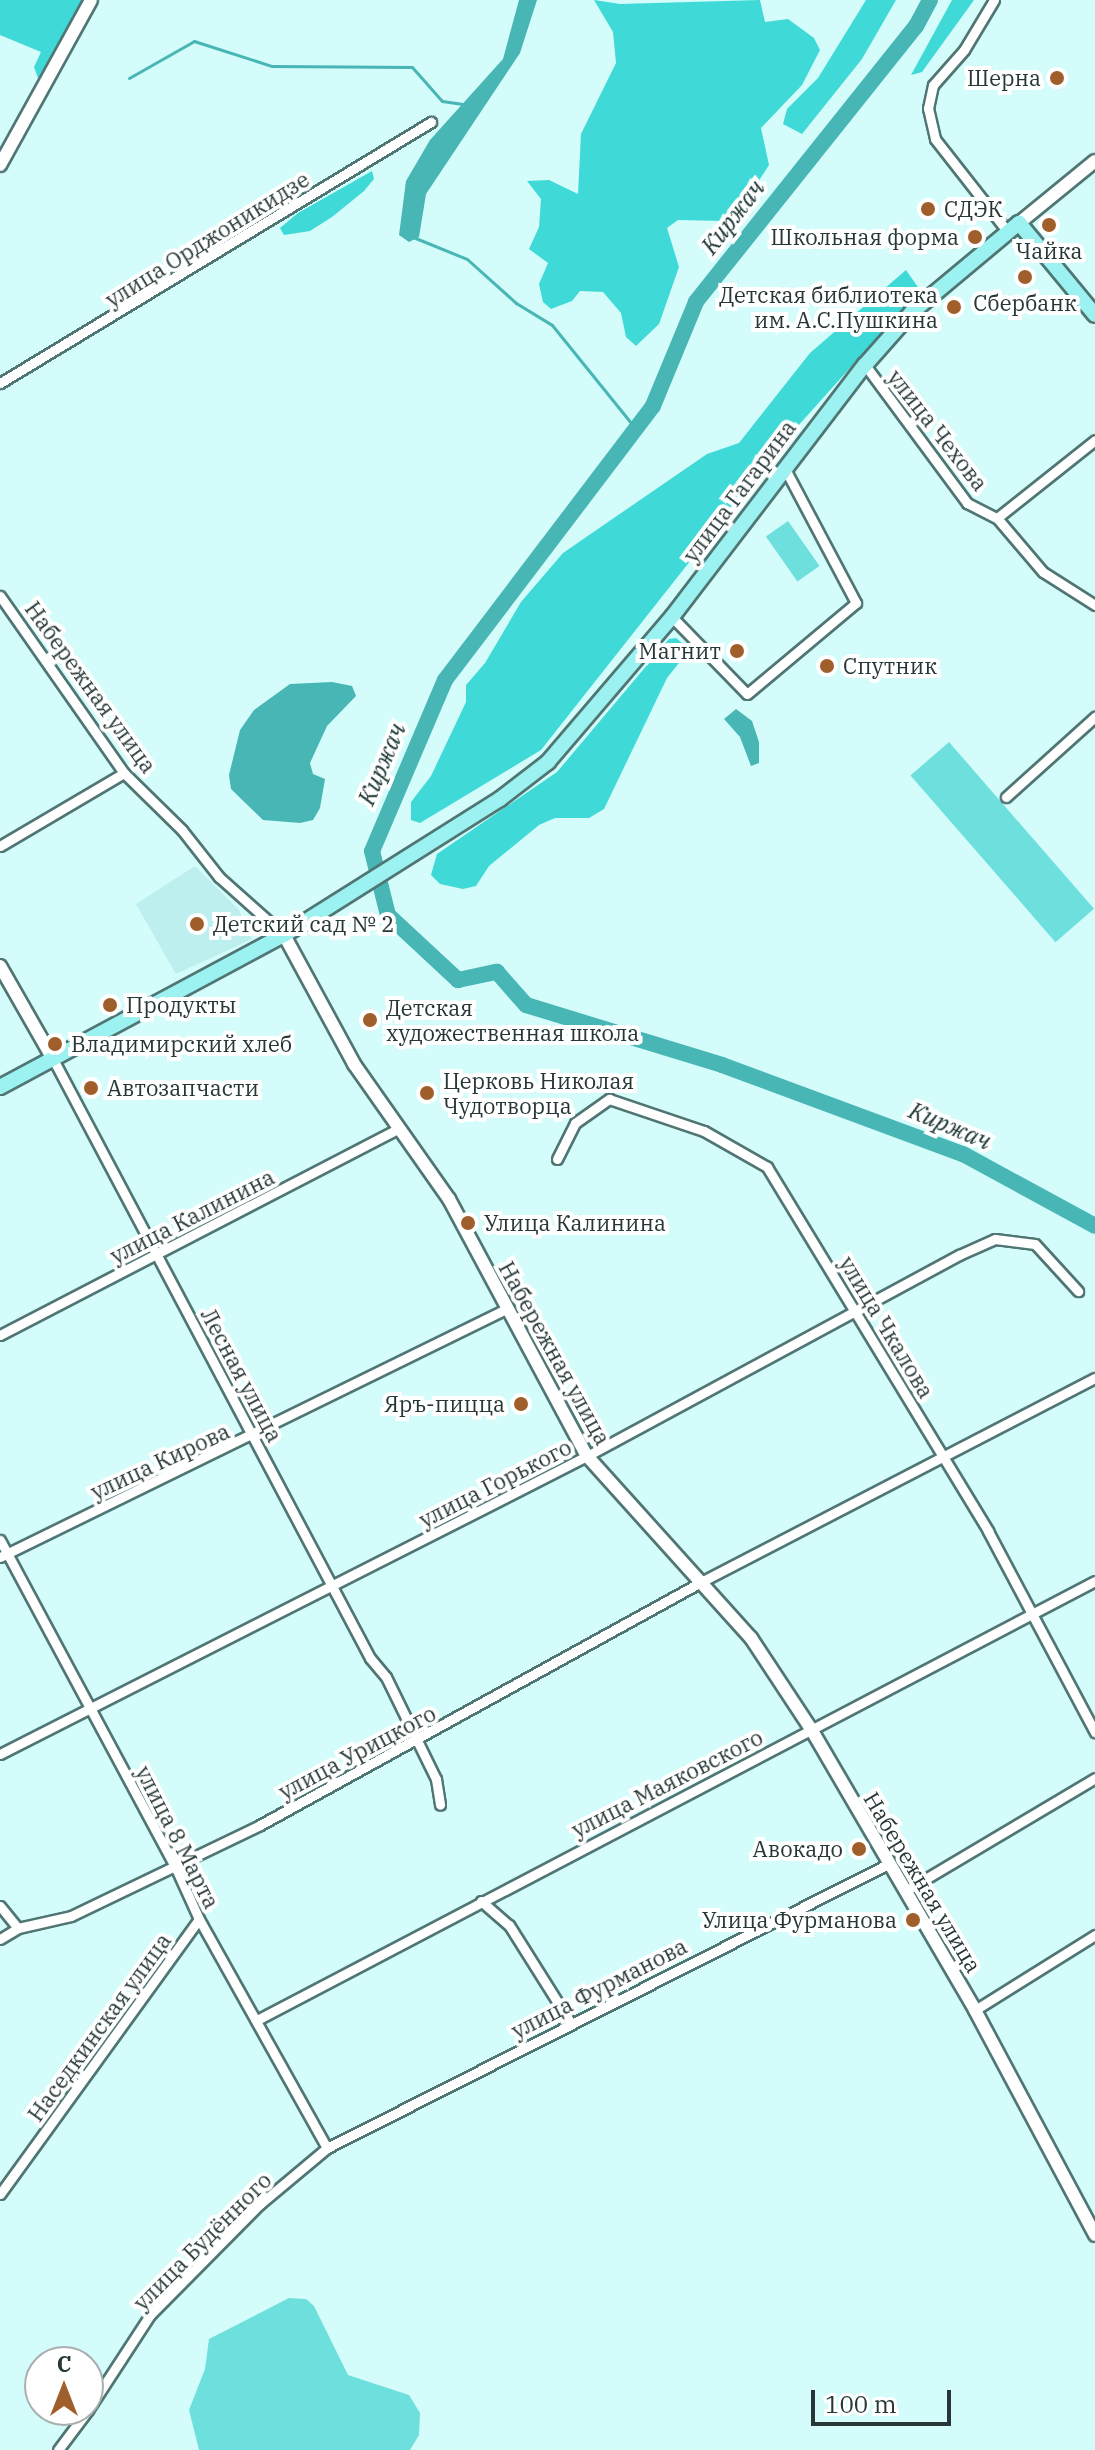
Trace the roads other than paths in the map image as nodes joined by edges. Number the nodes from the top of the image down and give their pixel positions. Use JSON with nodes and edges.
{"nodes":[{"id":1,"x":91,"y":0,"type":"edge"},
{"id":2,"x":994,"y":0,"type":"edge"},
{"id":3,"x":431,"y":122,"type":"dead end"},
{"id":4,"x":1095,"y":161,"type":"edge"},
{"id":5,"x":0,"y":165,"type":"edge"},
{"id":6,"x":1013,"y":227,"type":"junction"},
{"id":7,"x":1095,"y":315,"type":"edge"},
{"id":8,"x":865,"y":365,"type":"junction"},
{"id":9,"x":0,"y":383,"type":"edge"},
{"id":10,"x":1095,"y":440,"type":"edge"},
{"id":11,"x":784,"y":467,"type":"junction"},
{"id":12,"x":997,"y":518,"type":"junction"},
{"id":13,"x":0,"y":596,"type":"edge"},
{"id":14,"x":1095,"y":605,"type":"edge"},
{"id":15,"x":672,"y":617,"type":"junction"},
{"id":16,"x":1095,"y":717,"type":"edge"},
{"id":17,"x":124,"y":773,"type":"junction"},
{"id":18,"x":1006,"y":797,"type":"dead end"},
{"id":19,"x":0,"y":846,"type":"edge"},
{"id":20,"x":284,"y":935,"type":"junction"},
{"id":21,"x":0,"y":966,"type":"edge"},
{"id":22,"x":53,"y":1059,"type":"junction"},
{"id":23,"x":0,"y":1087,"type":"edge"},
{"id":24,"x":400,"y":1128,"type":"junction"},
{"id":25,"x":557,"y":1159,"type":"dead end"},
{"id":26,"x":156,"y":1254,"type":"junction"},
{"id":27,"x":1078,"y":1291,"type":"dead end"},
{"id":28,"x":506,"y":1309,"type":"junction"},
{"id":29,"x":853,"y":1310,"type":"junction"},
{"id":30,"x":0,"y":1335,"type":"edge"},
{"id":31,"x":1095,"y":1378,"type":"edge"},
{"id":32,"x":253,"y":1437,"type":"junction"},
{"id":33,"x":587,"y":1456,"type":"junction"},
{"id":34,"x":941,"y":1461,"type":"junction"},
{"id":35,"x":0,"y":1540,"type":"edge"},
{"id":36,"x":3,"y":1555,"type":"edge"},
{"id":37,"x":703,"y":1581,"type":"junction"},
{"id":38,"x":1095,"y":1581,"type":"edge"},
{"id":39,"x":332,"y":1586,"type":"junction"},
{"id":40,"x":1033,"y":1613,"type":"junction"},
{"id":41,"x":90,"y":1708,"type":"junction"},
{"id":42,"x":811,"y":1729,"type":"junction"},
{"id":43,"x":1095,"y":1732,"type":"edge"},
{"id":44,"x":418,"y":1740,"type":"junction"},
{"id":45,"x":0,"y":1754,"type":"edge"},
{"id":46,"x":1095,"y":1778,"type":"edge"},
{"id":47,"x":440,"y":1805,"type":"dead end"},
{"id":48,"x":174,"y":1864,"type":"junction"},
{"id":49,"x":888,"y":1864,"type":"junction"},
{"id":50,"x":905,"y":1891,"type":"junction"},
{"id":51,"x":481,"y":1901,"type":"junction"},
{"id":52,"x":0,"y":1906,"type":"edge"},
{"id":53,"x":199,"y":1919,"type":"junction"},
{"id":54,"x":18,"y":1928,"type":"junction"},
{"id":55,"x":1095,"y":1935,"type":"edge"},
{"id":56,"x":0,"y":1939,"type":"edge"},
{"id":57,"x":975,"y":2010,"type":"junction"},
{"id":58,"x":257,"y":2020,"type":"junction"},
{"id":59,"x":570,"y":2022,"type":"junction"},
{"id":60,"x":327,"y":2148,"type":"junction"},
{"id":61,"x":0,"y":2194,"type":"edge"},
{"id":62,"x":1095,"y":2235,"type":"edge"},
{"id":63,"x":104,"y":2385,"type":"edge"},
{"id":64,"x":76,"y":2426,"type":"edge"},
{"id":65,"x":58,"y":2450,"type":"edge"}],
"edges":[{"from":1,"to":5,"type":"street"},
{"from":2,"to":6,"type":"street"},
{"from":3,"to":9,"type":"street","name":"улица Орджоникидзе"},
{"from":4,"to":6,"type":"street","name":"улица Гагарина"},
{"from":6,"to":7,"type":"main road"},
{"from":6,"to":8,"type":"main road","name":"улица Гагарина"},
{"from":8,"to":11,"type":"main road","name":"улица Гагарина"},
{"from":8,"to":12,"type":"street","name":"улица Чехова"},
{"from":10,"to":12,"type":"street"},
{"from":11,"to":15,"type":"main road","name":"улица Гагарина"},
{"from":11,"to":15,"type":"street"},
{"from":12,"to":14,"type":"street","name":"улица Чехова"},
{"from":13,"to":17,"type":"street","name":"Набережная улица"},
{"from":15,"to":20,"type":"main road","name":"улица Гагарина"},
{"from":16,"to":18,"type":"street"},
{"from":17,"to":19,"type":"street"},
{"from":17,"to":20,"type":"street","name":"Набережная улица"},
{"from":20,"to":22,"type":"main road","name":"улица Гагарина"},
{"from":20,"to":24,"type":"street","name":"Набережная улица"},
{"from":21,"to":22,"type":"street","name":"Лесная улица"},
{"from":22,"to":23,"type":"main road","name":"улица Гагарина"},
{"from":22,"to":26,"type":"street","name":"Лесная улица"},
{"from":24,"to":26,"type":"street","name":"улица Калинина"},
{"from":24,"to":28,"type":"street","name":"Набережная улица"},
{"from":25,"to":29,"type":"street","name":"улица Чкалова"},
{"from":26,"to":30,"type":"street","name":"улица Калинина"},
{"from":26,"to":32,"type":"street","name":"Лесная улица"},
{"from":27,"to":29,"type":"street","name":"улица Горького"},
{"from":28,"to":32,"type":"street","name":"улица Кирова"},
{"from":28,"to":33,"type":"street","name":"Набережная улица"},
{"from":29,"to":33,"type":"street","name":"улица Горького"},
{"from":29,"to":34,"type":"street","name":"улица Чкалова"},
{"from":31,"to":34,"type":"street","name":"улица Урицкого"},
{"from":32,"to":36,"type":"street","name":"улица Кирова"},
{"from":32,"to":39,"type":"street","name":"Лесная улица"},
{"from":33,"to":37,"type":"street","name":"Набережная улица"},
{"from":33,"to":39,"type":"street","name":"улица Горького"},
{"from":34,"to":37,"type":"street","name":"улица Урицкого"},
{"from":34,"to":40,"type":"street","name":"улица Чкалова"},
{"from":35,"to":36,"type":"street","name":"улица 8 Марта"},
{"from":36,"to":41,"type":"street","name":"улица 8 Марта"},
{"from":37,"to":42,"type":"street","name":"Набережная улица"},
{"from":37,"to":44,"type":"street","name":"улица Урицкого"},
{"from":38,"to":40,"type":"street","name":"улица Маяковского"},
{"from":39,"to":41,"type":"street","name":"улица Горького"},
{"from":39,"to":44,"type":"street","name":"Лесная улица"},
{"from":40,"to":42,"type":"street","name":"улица Маяковского"},
{"from":40,"to":43,"type":"street","name":"улица Чкалова"},
{"from":41,"to":45,"type":"street","name":"улица Горького"},
{"from":41,"to":48,"type":"street","name":"улица 8 Марта"},
{"from":42,"to":49,"type":"street","name":"Набережная улица"},
{"from":42,"to":51,"type":"street","name":"улица Маяковского"},
{"from":44,"to":47,"type":"street","name":"Лесная улица"},
{"from":44,"to":48,"type":"street","name":"улица Урицкого"},
{"from":46,"to":50,"type":"street"},
{"from":48,"to":53,"type":"street","name":"улица 8 Марта"},
{"from":48,"to":54,"type":"street","name":"улица Урицкого"},
{"from":49,"to":50,"type":"street","name":"Набережная улица"},
{"from":49,"to":59,"type":"street","name":"улица Фурманова"},
{"from":50,"to":57,"type":"street","name":"Набережная улица"},
{"from":51,"to":58,"type":"street","name":"улица Маяковского"},
{"from":51,"to":59,"type":"street"},
{"from":52,"to":54,"type":"street"},
{"from":53,"to":58,"type":"street","name":"улица 8 Марта"},
{"from":53,"to":61,"type":"street","name":"Наседкинская улица"},
{"from":54,"to":56,"type":"street","name":"улица Урицкого"},
{"from":55,"to":57,"type":"street"},
{"from":57,"to":62,"type":"street","name":"Набережная улица"},
{"from":58,"to":60,"type":"street","name":"улица 8 Марта"},
{"from":59,"to":60,"type":"street","name":"улица Фурманова"},
{"from":60,"to":63,"type":"street","name":"улица Будённого"},
{"from":64,"to":65,"type":"street","name":"улица Будённого"}]}
